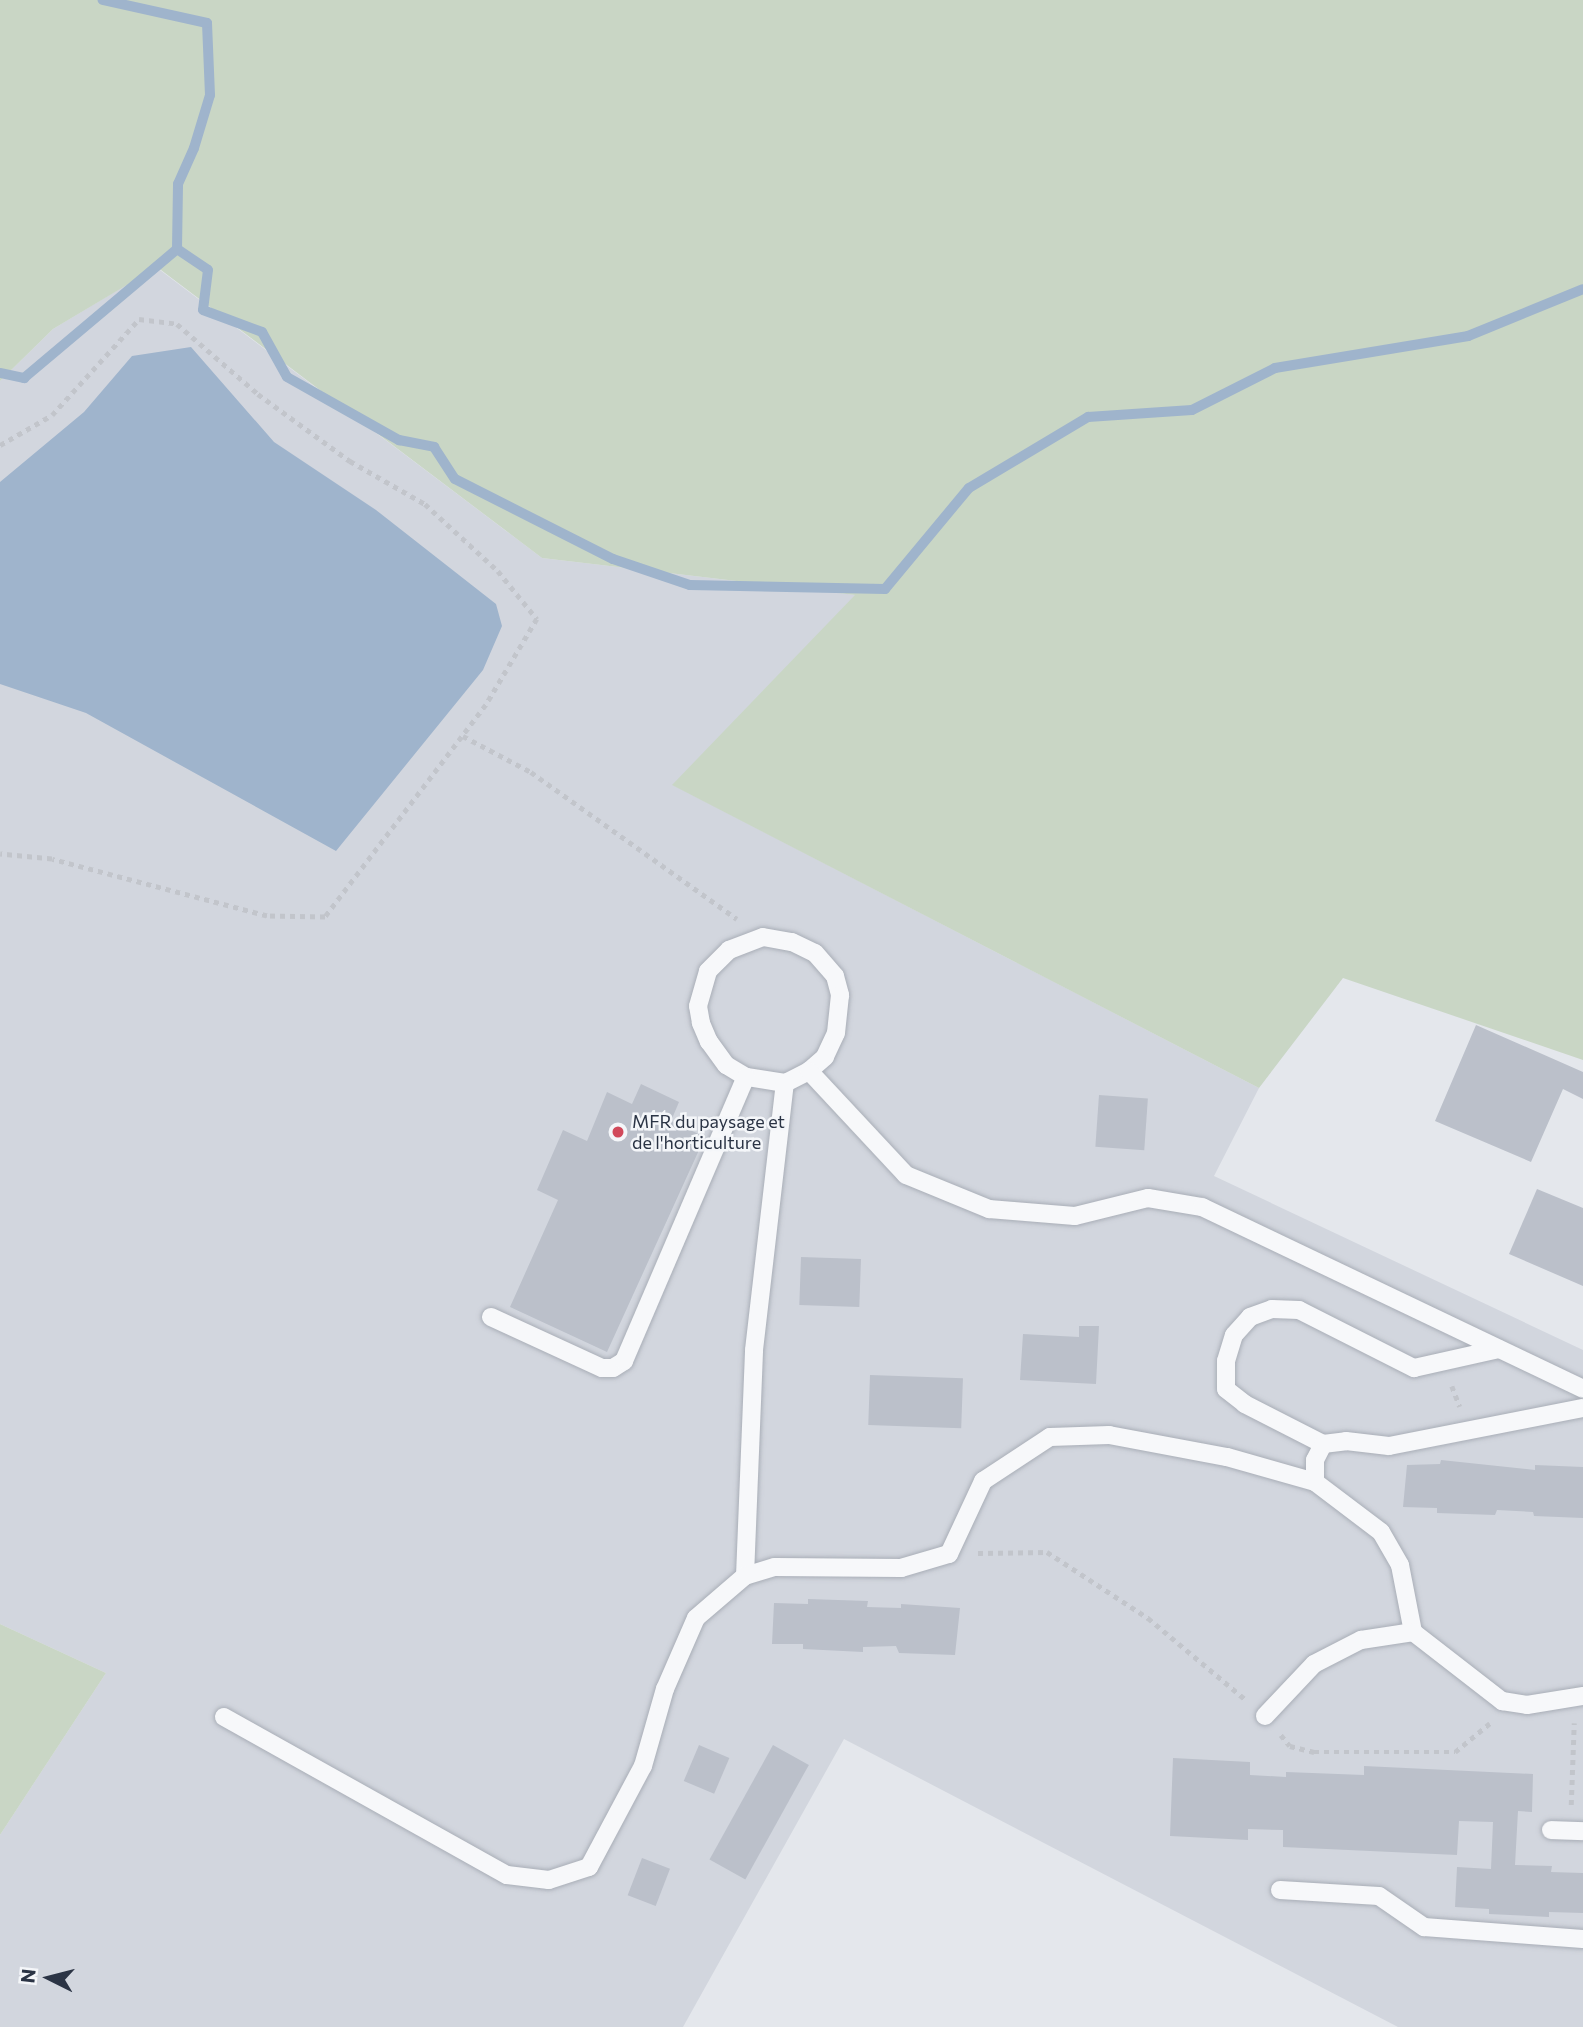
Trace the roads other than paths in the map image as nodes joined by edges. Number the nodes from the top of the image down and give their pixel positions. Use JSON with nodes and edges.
{"nodes":[{"id":1,"x":809,"y":1071,"type":"junction"},
{"id":2,"x":746,"y":1077,"type":"junction"},
{"id":3,"x":785,"y":1083,"type":"junction"},
{"id":4,"x":491,"y":1317,"type":"dead end"},
{"id":5,"x":1499,"y":1349,"type":"junction"},
{"id":6,"x":1583,"y":1389,"type":"edge"},
{"id":7,"x":1583,"y":1408,"type":"edge"},
{"id":8,"x":1323,"y":1444,"type":"junction"},
{"id":9,"x":1315,"y":1482,"type":"junction"},
{"id":10,"x":745,"y":1576,"type":"junction"},
{"id":11,"x":1413,"y":1632,"type":"junction"},
{"id":12,"x":1579,"y":1697,"type":"edge"},
{"id":13,"x":1265,"y":1716,"type":"road end"},
{"id":14,"x":224,"y":1717,"type":"dead end"},
{"id":15,"x":1551,"y":1830,"type":"dead end"},
{"id":16,"x":1577,"y":1831,"type":"edge"},
{"id":17,"x":1280,"y":1890,"type":"dead end"},
{"id":18,"x":1583,"y":1939,"type":"edge"}],
"edges":[{"from":1,"to":2,"type":"lane"},
{"from":1,"to":3,"type":"lane"},
{"from":1,"to":5,"type":"lane"},
{"from":2,"to":3,"type":"lane"},
{"from":2,"to":4,"type":"lane"},
{"from":3,"to":10,"type":"lane"},
{"from":5,"to":6,"type":"lane"},
{"from":5,"to":8,"type":"lane"},
{"from":7,"to":8,"type":"lane"},
{"from":8,"to":9,"type":"lane"},
{"from":9,"to":10,"type":"lane"},
{"from":9,"to":11,"type":"lane"},
{"from":10,"to":14,"type":"lane"},
{"from":11,"to":12,"type":"lane"},
{"from":11,"to":13,"type":"lane"},
{"from":15,"to":16,"type":"lane"},
{"from":17,"to":18,"type":"lane"}]}
